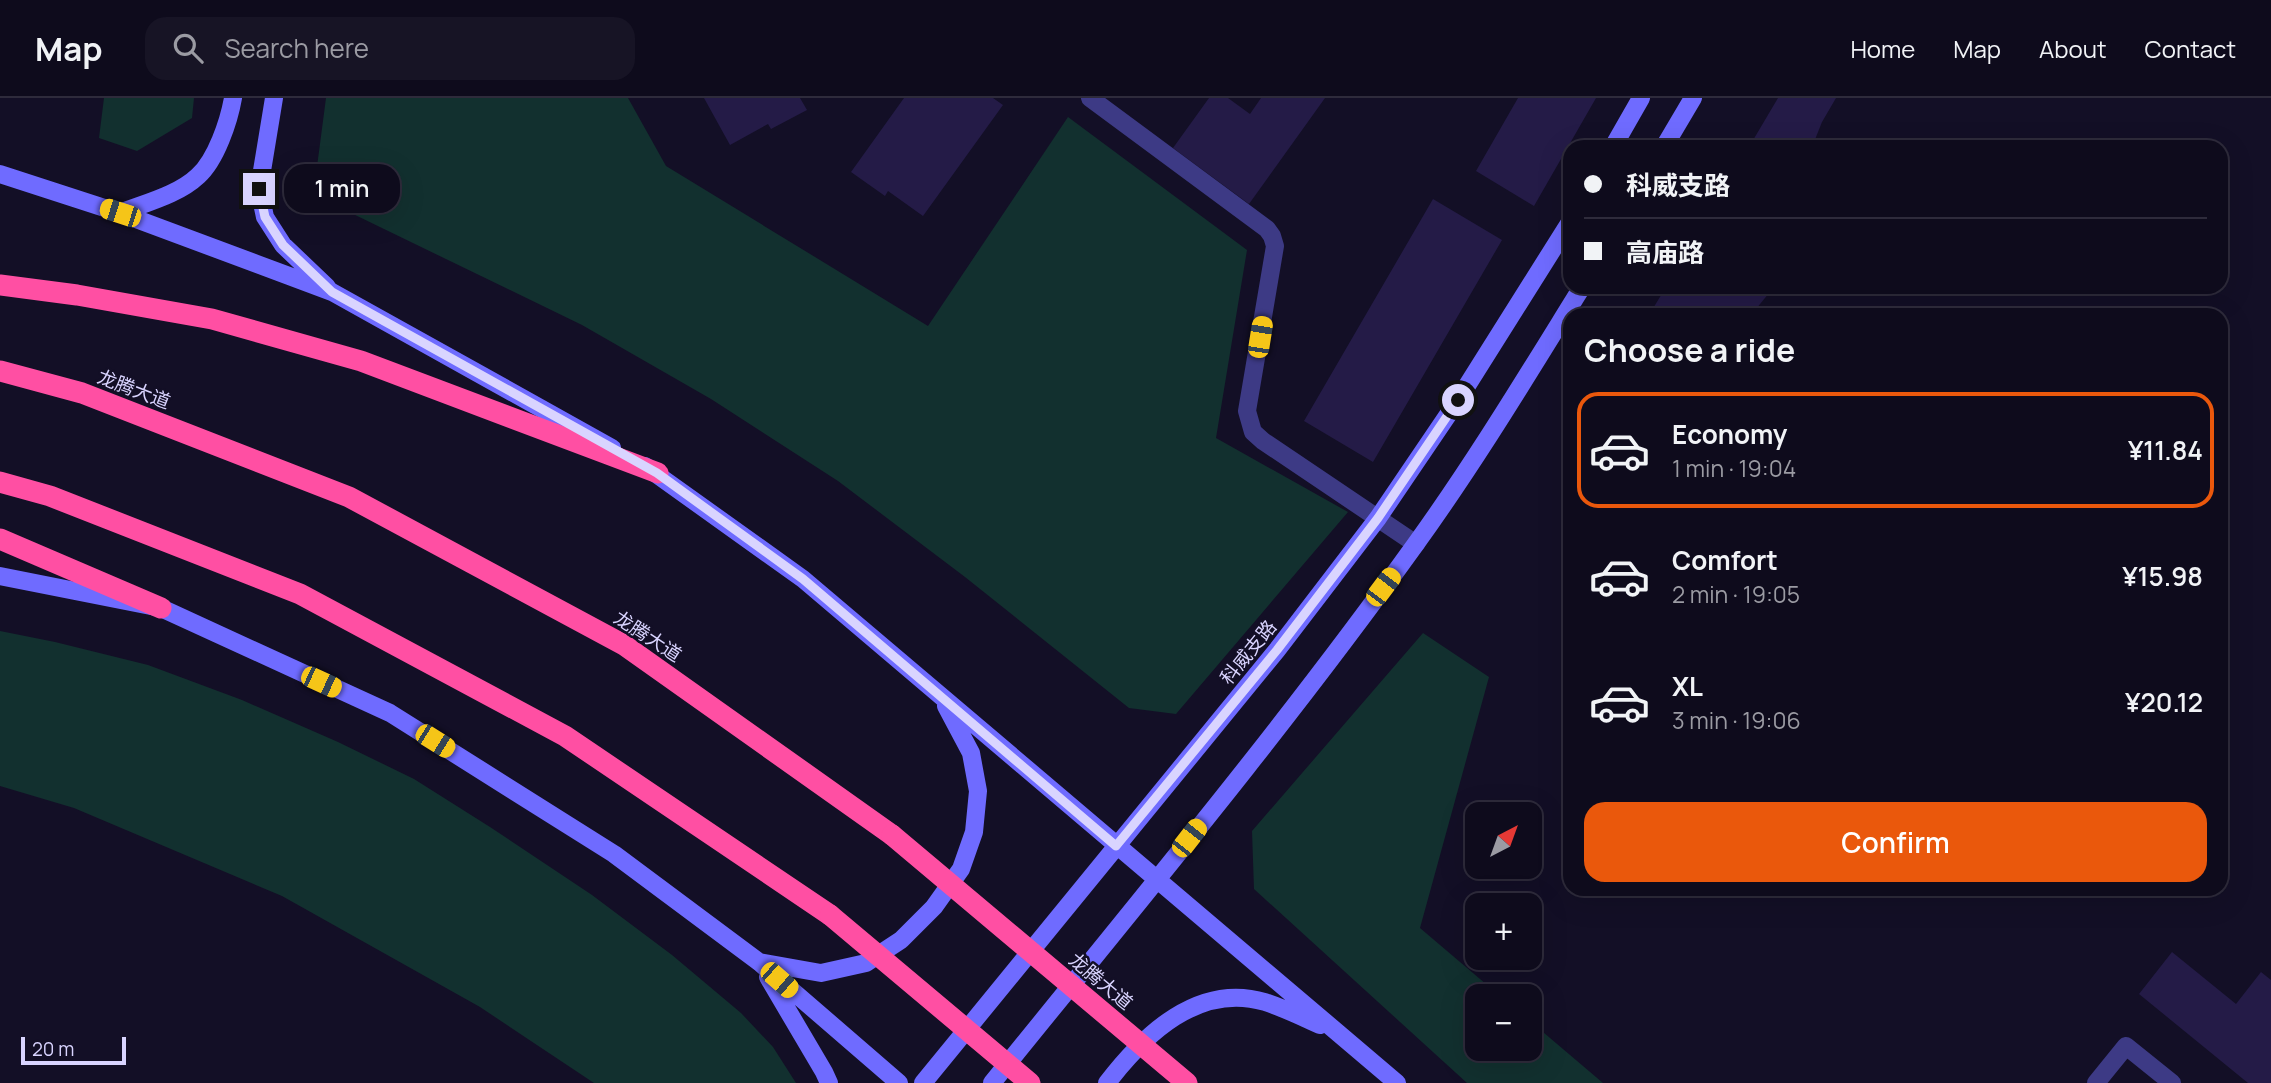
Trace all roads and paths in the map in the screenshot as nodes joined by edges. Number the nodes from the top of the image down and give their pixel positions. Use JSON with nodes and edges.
{"nodes":[{"id":1,"x":233,"y":98,"type":"edge"},
{"id":2,"x":274,"y":98,"type":"edge"},
{"id":3,"x":1090,"y":98,"type":"edge"},
{"id":4,"x":1641,"y":98,"type":"edge"},
{"id":5,"x":1693,"y":98,"type":"edge"},
{"id":6,"x":1617,"y":140,"type":"edge"},
{"id":7,"x":1668,"y":140,"type":"edge"},
{"id":8,"x":0,"y":174,"type":"edge"},
{"id":9,"x":120,"y":213,"type":"junction"},
{"id":10,"x":1563,"y":233,"type":"edge"},
{"id":11,"x":0,"y":285,"type":"edge"},
{"id":12,"x":332,"y":292,"type":"junction"},
{"id":13,"x":1563,"y":317,"type":"edge"},
{"id":14,"x":0,"y":371,"type":"edge"},
{"id":15,"x":657,"y":473,"type":"junction"},
{"id":16,"x":0,"y":482,"type":"edge"},
{"id":17,"x":1378,"y":518,"type":"junction"},
{"id":18,"x":0,"y":539,"type":"edge"},
{"id":19,"x":1416,"y":544,"type":"junction"},
{"id":20,"x":0,"y":576,"type":"edge"},
{"id":21,"x":161,"y":608,"type":"junction"},
{"id":22,"x":940,"y":695,"type":"junction"},
{"id":23,"x":1116,"y":846,"type":"junction"},
{"id":24,"x":1157,"y":878,"type":"junction"},
{"id":25,"x":759,"y":962,"type":"junction"},
{"id":26,"x":1336,"y":1032,"type":"junction"},
{"id":27,"x":829,"y":1083,"type":"edge"},
{"id":28,"x":899,"y":1083,"type":"edge"},
{"id":29,"x":923,"y":1083,"type":"edge"},
{"id":30,"x":992,"y":1083,"type":"edge"},
{"id":31,"x":1030,"y":1083,"type":"edge"},
{"id":32,"x":1107,"y":1083,"type":"edge"},
{"id":33,"x":1187,"y":1083,"type":"edge"},
{"id":34,"x":1397,"y":1083,"type":"edge"},
{"id":35,"x":2096,"y":1083,"type":"edge"},
{"id":36,"x":2172,"y":1083,"type":"edge"}],
"edges":[{"from":1,"to":9,"type":"main road"},
{"from":2,"to":12,"type":"main road"},
{"from":3,"to":17,"type":"lane"},
{"from":4,"to":6,"type":"main road"},
{"from":5,"to":7,"type":"main road"},
{"from":8,"to":9,"type":"main road"},
{"from":9,"to":12,"type":"main road"},
{"from":10,"to":17,"type":"main road","name":"科威支路"},
{"from":11,"to":15,"type":"highway"},
{"from":12,"to":15,"type":"main road"},
{"from":13,"to":19,"type":"main road"},
{"from":14,"to":33,"type":"highway","name":"龙腾大道","bridge":true},
{"from":15,"to":22,"type":"main road"},
{"from":16,"to":31,"type":"highway","bridge":true},
{"from":17,"to":19,"type":"lane"},
{"from":17,"to":23,"type":"main road","name":"科威支路"},
{"from":18,"to":21,"type":"highway"},
{"from":19,"to":24,"type":"main road"},
{"from":20,"to":21,"type":"main road"},
{"from":21,"to":25,"type":"main road"},
{"from":22,"to":23,"type":"main road"},
{"from":22,"to":25,"type":"main road"},
{"from":23,"to":24,"type":"main road"},
{"from":23,"to":29,"type":"main road","name":"科威支路"},
{"from":24,"to":26,"type":"main road"},
{"from":24,"to":30,"type":"main road"},
{"from":25,"to":27,"type":"main road"},
{"from":25,"to":28,"type":"main road"},
{"from":26,"to":32,"type":"main road"},
{"from":26,"to":34,"type":"main road"},
{"from":35,"to":36,"type":"lane"}]}
